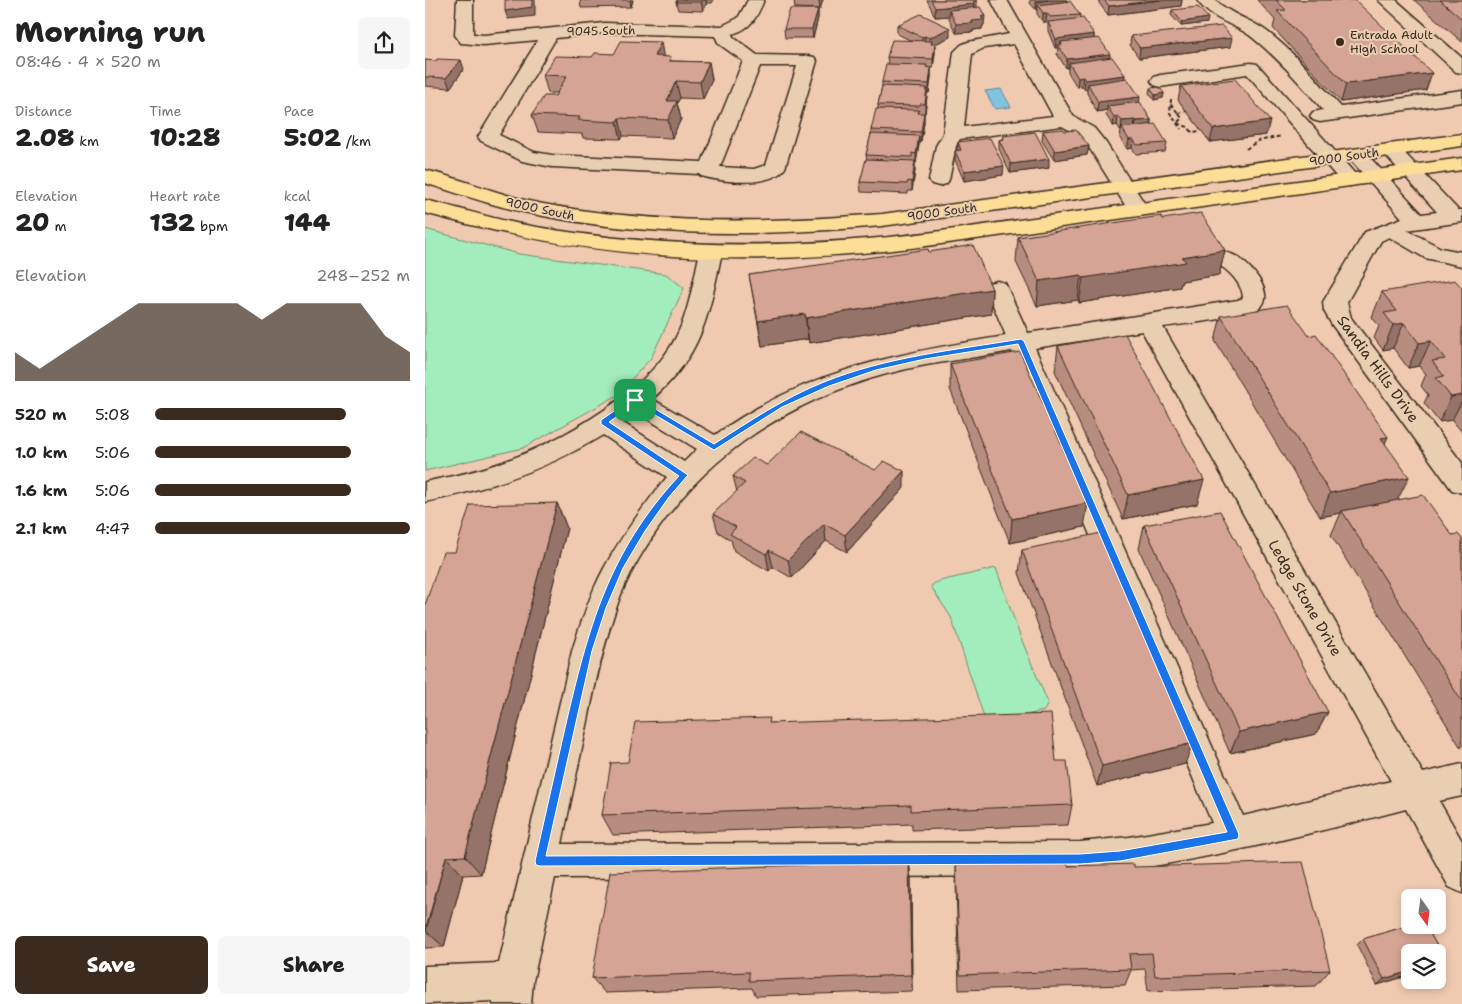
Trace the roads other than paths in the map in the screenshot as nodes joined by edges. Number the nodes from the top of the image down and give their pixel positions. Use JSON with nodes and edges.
{"nodes":[{"id":1,"x":465,"y":0,"type":"edge"},
{"id":2,"x":756,"y":0,"type":"edge"},
{"id":3,"x":999,"y":0,"type":"edge"},
{"id":4,"x":1205,"y":0,"type":"edge"},
{"id":5,"x":1386,"y":0,"type":"edge"},
{"id":6,"x":729,"y":30,"type":"junction"},
{"id":7,"x":551,"y":32,"type":"junction"},
{"id":8,"x":1021,"y":38,"type":"junction"},
{"id":9,"x":753,"y":60,"type":"junction"},
{"id":10,"x":1462,"y":68,"type":"edge"},
{"id":11,"x":1160,"y":81,"type":"dead end"},
{"id":12,"x":1462,"y":96,"type":"edge"},
{"id":13,"x":1337,"y":113,"type":"junction"},
{"id":14,"x":1317,"y":117,"type":"dead end"},
{"id":15,"x":1065,"y":120,"type":"junction"},
{"id":16,"x":953,"y":134,"type":"junction"},
{"id":17,"x":1462,"y":140,"type":"edge"},
{"id":18,"x":1391,"y":150,"type":"junction"},
{"id":19,"x":1357,"y":155,"type":"junction"},
{"id":20,"x":1331,"y":158,"type":"junction"},
{"id":21,"x":1462,"y":164,"type":"edge"},
{"id":22,"x":710,"y":168,"type":"junction"},
{"id":23,"x":1411,"y":171,"type":"junction"},
{"id":24,"x":425,"y":176,"type":"edge"},
{"id":25,"x":1376,"y":176,"type":"junction"},
{"id":26,"x":939,"y":180,"type":"dead end"},
{"id":27,"x":1349,"y":180,"type":"junction"},
{"id":28,"x":1124,"y":187,"type":"junction"},
{"id":29,"x":425,"y":206,"type":"edge"},
{"id":30,"x":1137,"y":209,"type":"junction"},
{"id":31,"x":1457,"y":216,"type":"edge"},
{"id":32,"x":1417,"y":222,"type":"junction"},
{"id":33,"x":1391,"y":230,"type":"junction"},
{"id":34,"x":711,"y":252,"type":"junction"},
{"id":35,"x":1212,"y":258,"type":"edge"},
{"id":36,"x":1462,"y":259,"type":"edge"},
{"id":37,"x":997,"y":288,"type":"dead end"},
{"id":38,"x":1147,"y":321,"type":"junction"},
{"id":39,"x":1021,"y":341,"type":"junction"},
{"id":40,"x":635,"y":400,"type":"junction"},
{"id":41,"x":603,"y":422,"type":"junction"},
{"id":42,"x":714,"y":447,"type":"junction"},
{"id":43,"x":684,"y":475,"type":"junction"},
{"id":44,"x":1462,"y":483,"type":"edge"},
{"id":45,"x":425,"y":492,"type":"edge"},
{"id":46,"x":1462,"y":780,"type":"edge"},
{"id":47,"x":1415,"y":791,"type":"junction"},
{"id":48,"x":1234,"y":835,"type":"junction"},
{"id":49,"x":540,"y":861,"type":"junction"},
{"id":50,"x":1462,"y":874,"type":"edge"},
{"id":51,"x":425,"y":985,"type":"edge"},
{"id":52,"x":513,"y":993,"type":"edge"}],
"edges":[{"from":1,"to":7,"type":"street","name":"9045 South"},
{"from":2,"to":6,"type":"street"},
{"from":3,"to":8,"type":"street"},
{"from":4,"to":13,"type":"street"},
{"from":5,"to":10,"type":"street"},
{"from":6,"to":7,"type":"street","name":"9045 South"},
{"from":6,"to":9,"type":"street"},
{"from":7,"to":22,"type":"street"},
{"from":8,"to":15,"type":"street"},
{"from":8,"to":16,"type":"street"},
{"from":9,"to":22,"type":"street"},
{"from":9,"to":22,"type":"street"},
{"from":11,"to":20,"type":"street"},
{"from":12,"to":13,"type":"street"},
{"from":13,"to":14,"type":"street"},
{"from":15,"to":16,"type":"street"},
{"from":15,"to":28,"type":"street"},
{"from":16,"to":26,"type":"street"},
{"from":17,"to":18,"type":"main road","name":"9000 South"},
{"from":18,"to":19,"type":"main road","name":"9000 South"},
{"from":18,"to":23,"type":"street"},
{"from":19,"to":20,"type":"main road","name":"9000 South"},
{"from":19,"to":25,"type":"street"},
{"from":20,"to":27,"type":"street"},
{"from":20,"to":28,"type":"main road","name":"9000 South"},
{"from":21,"to":23,"type":"main road","name":"9000 South"},
{"from":23,"to":25,"type":"main road","name":"9000 South"},
{"from":23,"to":31,"type":"street"},
{"from":24,"to":28,"type":"main road","name":"9000 South"},
{"from":25,"to":27,"type":"main road","name":"9000 South"},
{"from":25,"to":32,"type":"street"},
{"from":27,"to":30,"type":"main road","name":"9000 South"},
{"from":28,"to":30,"type":"street"},
{"from":29,"to":34,"type":"main road","name":"9000 South"},
{"from":30,"to":34,"type":"main road","name":"9000 South"},
{"from":31,"to":32,"type":"street","name":"Sandia Hills Drive"},
{"from":32,"to":33,"type":"street","name":"Sandia Hills Drive"},
{"from":33,"to":36,"type":"street"},
{"from":33,"to":44,"type":"street","name":"Sandia Hills Drive"},
{"from":34,"to":40,"type":"street"},
{"from":35,"to":38,"type":"street"},
{"from":37,"to":39,"type":"street"},
{"from":38,"to":39,"type":"street"},
{"from":38,"to":47,"type":"street","name":"Ledge Stone Drive"},
{"from":39,"to":42,"type":"street"},
{"from":39,"to":48,"type":"street"},
{"from":40,"to":41,"type":"street"},
{"from":40,"to":42,"type":"street"},
{"from":41,"to":43,"type":"street"},
{"from":41,"to":45,"type":"street"},
{"from":42,"to":43,"type":"street"},
{"from":43,"to":49,"type":"street"},
{"from":46,"to":47,"type":"street"},
{"from":47,"to":48,"type":"street"},
{"from":47,"to":50,"type":"street","name":"Ledge Stone Drive"},
{"from":48,"to":49,"type":"street"},
{"from":49,"to":52,"type":"street"},
{"from":51,"to":52,"type":"street"}]}
